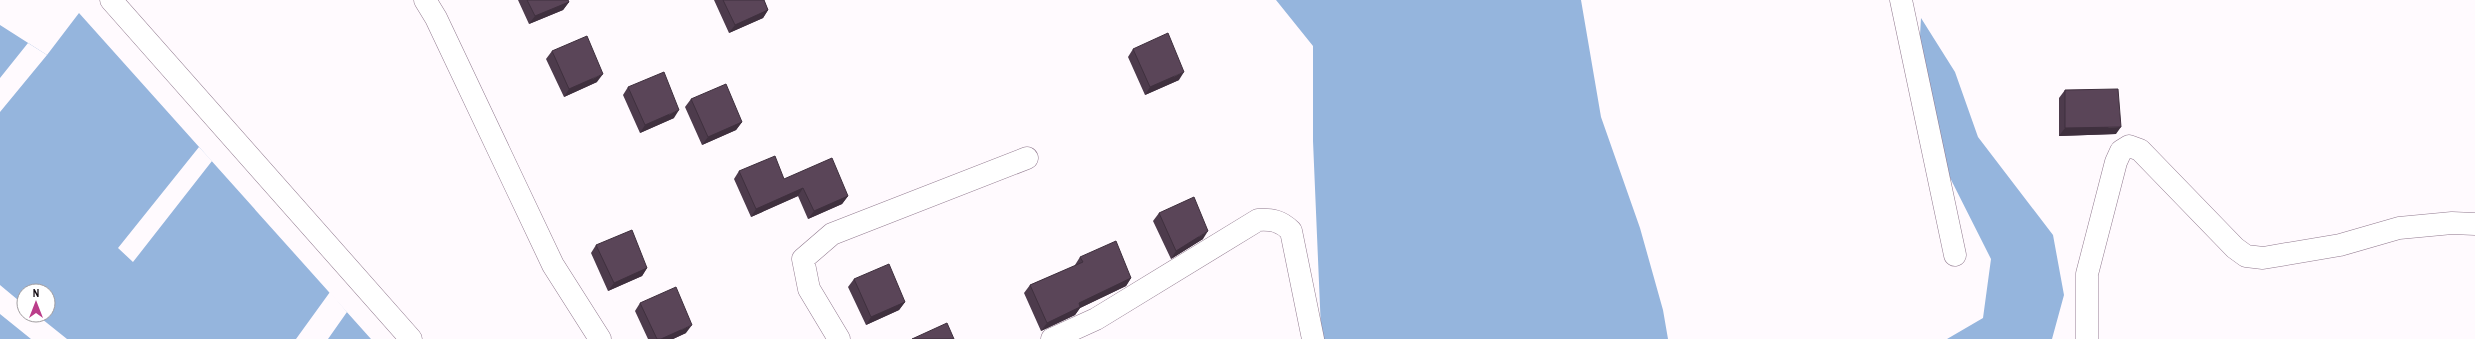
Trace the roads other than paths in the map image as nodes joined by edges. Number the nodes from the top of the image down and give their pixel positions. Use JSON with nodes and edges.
{"nodes":[{"id":1,"x":110,"y":0,"type":"edge"},
{"id":2,"x":425,"y":0,"type":"edge"},
{"id":3,"x":1901,"y":0,"type":"edge"},
{"id":4,"x":1027,"y":158,"type":"dead end"},
{"id":5,"x":2475,"y":224,"type":"edge"},
{"id":6,"x":1955,"y":255,"type":"dead end"},
{"id":7,"x":411,"y":339,"type":"edge"},
{"id":8,"x":600,"y":339,"type":"edge"},
{"id":9,"x":839,"y":339,"type":"edge"},
{"id":10,"x":1052,"y":339,"type":"edge"},
{"id":11,"x":1313,"y":339,"type":"edge"},
{"id":12,"x":2087,"y":339,"type":"edge"}],
"edges":[{"from":1,"to":7,"type":"street"},
{"from":2,"to":8,"type":"street"},
{"from":3,"to":6,"type":"street"},
{"from":4,"to":9,"type":"street"},
{"from":5,"to":12,"type":"street"},
{"from":10,"to":11,"type":"street"}]}
